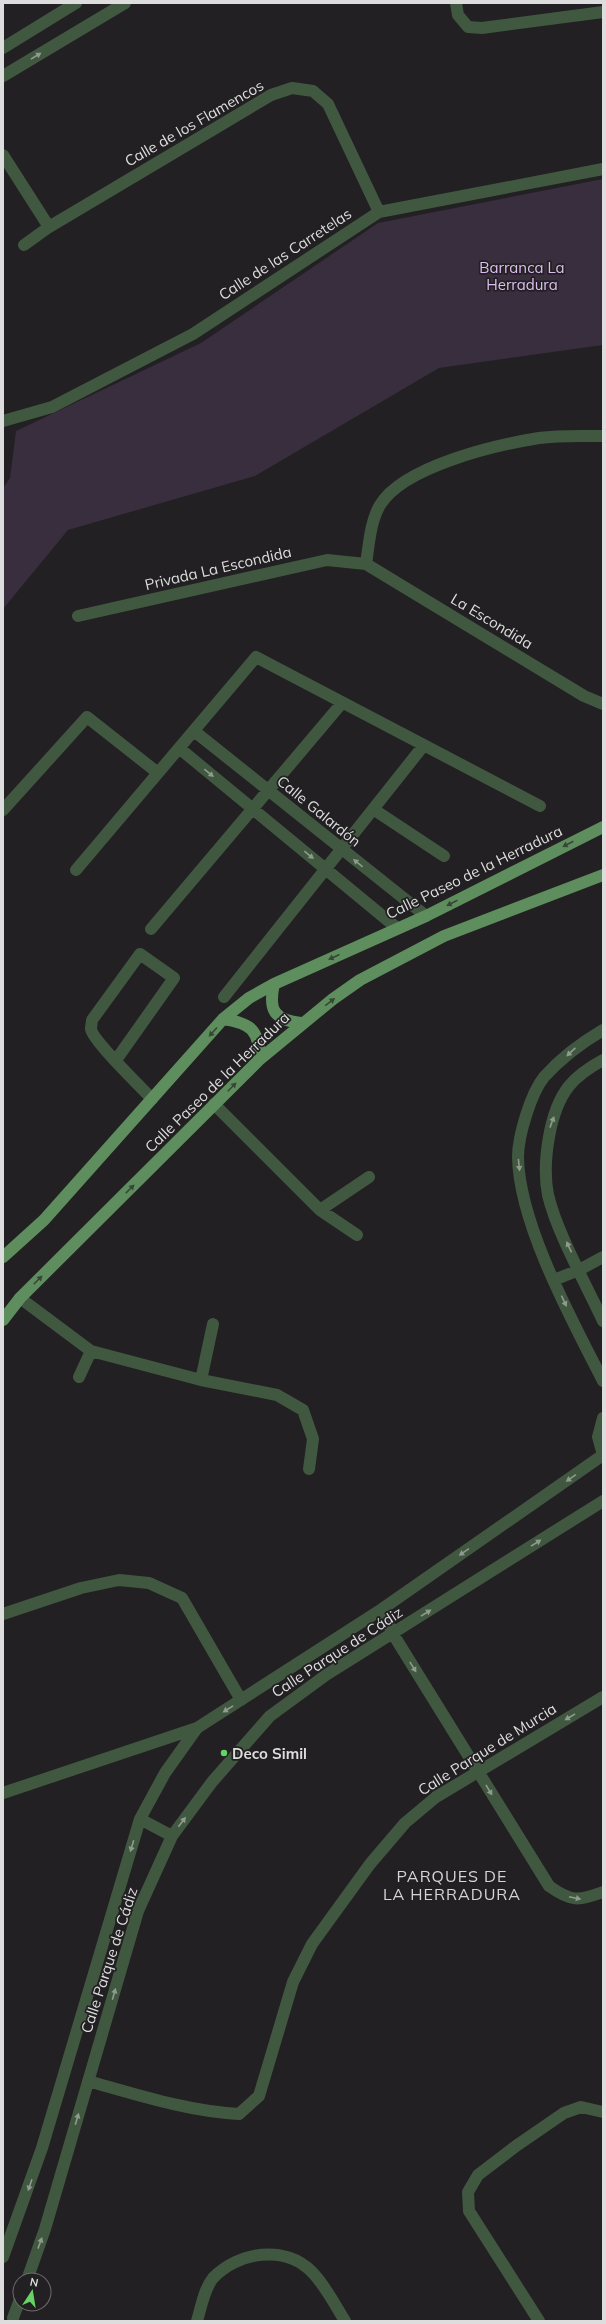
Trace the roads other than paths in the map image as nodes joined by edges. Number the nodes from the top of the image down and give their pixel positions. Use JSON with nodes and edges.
{"nodes":[{"id":1,"x":76,"y":3,"type":"edge"},
{"id":2,"x":124,"y":3,"type":"edge"},
{"id":3,"x":456,"y":3,"type":"edge"},
{"id":4,"x":603,"y":12,"type":"edge"},
{"id":5,"x":3,"y":48,"type":"edge"},
{"id":6,"x":3,"y":76,"type":"edge"},
{"id":7,"x":3,"y":155,"type":"edge"},
{"id":8,"x":603,"y":170,"type":"edge"},
{"id":9,"x":379,"y":212,"type":"junction"},
{"id":10,"x":49,"y":227,"type":"junction"},
{"id":11,"x":24,"y":245,"type":"dead end"},
{"id":12,"x":3,"y":420,"type":"edge"},
{"id":13,"x":603,"y":436,"type":"edge"},
{"id":14,"x":366,"y":564,"type":"junction"},
{"id":15,"x":78,"y":616,"type":"dead end"},
{"id":16,"x":342,"y":703,"type":"junction"},
{"id":17,"x":603,"y":704,"type":"edge"},
{"id":18,"x":194,"y":731,"type":"junction"},
{"id":19,"x":424,"y":745,"type":"junction"},
{"id":20,"x":179,"y":748,"type":"junction"},
{"id":21,"x":158,"y":773,"type":"junction"},
{"id":22,"x":268,"y":790,"type":"junction"},
{"id":23,"x":540,"y":806,"type":"dead end"},
{"id":24,"x":252,"y":809,"type":"junction"},
{"id":25,"x":374,"y":809,"type":"junction"},
{"id":26,"x":3,"y":810,"type":"edge"},
{"id":27,"x":603,"y":827,"type":"edge"},
{"id":28,"x":341,"y":849,"type":"junction"},
{"id":29,"x":444,"y":856,"type":"dead end"},
{"id":30,"x":326,"y":869,"type":"junction"},
{"id":31,"x":76,"y":870,"type":"dead end"},
{"id":32,"x":603,"y":875,"type":"edge"},
{"id":33,"x":426,"y":916,"type":"junction"},
{"id":34,"x":397,"y":928,"type":"junction"},
{"id":35,"x":151,"y":929,"type":"dead end"},
{"id":36,"x":274,"y":984,"type":"junction"},
{"id":37,"x":224,"y":997,"type":"dead end"},
{"id":38,"x":224,"y":1019,"type":"junction"},
{"id":39,"x":301,"y":1023,"type":"junction"},
{"id":40,"x":603,"y":1030,"type":"edge"},
{"id":41,"x":260,"y":1058,"type":"junction"},
{"id":42,"x":116,"y":1060,"type":"junction"},
{"id":43,"x":603,"y":1060,"type":"edge"},
{"id":44,"x":152,"y":1100,"type":"junction"},
{"id":45,"x":214,"y":1104,"type":"junction"},
{"id":46,"x":369,"y":1177,"type":"dead end"},
{"id":47,"x":320,"y":1210,"type":"junction"},
{"id":48,"x":357,"y":1236,"type":"dead end"},
{"id":49,"x":6,"y":1251,"type":"edge"},
{"id":50,"x":603,"y":1257,"type":"edge"},
{"id":51,"x":579,"y":1270,"type":"junction"},
{"id":52,"x":554,"y":1280,"type":"junction"},
{"id":53,"x":20,"y":1298,"type":"junction"},
{"id":54,"x":3,"y":1320,"type":"edge"},
{"id":55,"x":603,"y":1321,"type":"edge"},
{"id":56,"x":213,"y":1324,"type":"dead end"},
{"id":57,"x":92,"y":1351,"type":"junction"},
{"id":58,"x":79,"y":1377,"type":"dead end"},
{"id":59,"x":201,"y":1380,"type":"junction"},
{"id":60,"x":603,"y":1381,"type":"edge"},
{"id":61,"x":603,"y":1418,"type":"edge"},
{"id":62,"x":603,"y":1455,"type":"edge"},
{"id":63,"x":309,"y":1469,"type":"dead end"},
{"id":64,"x":603,"y":1500,"type":"edge"},
{"id":65,"x":382,"y":1609,"type":"junction"},
{"id":66,"x":3,"y":1614,"type":"edge"},
{"id":67,"x":393,"y":1634,"type":"junction"},
{"id":68,"x":603,"y":1697,"type":"edge"},
{"id":69,"x":241,"y":1700,"type":"junction"},
{"id":70,"x":197,"y":1728,"type":"junction"},
{"id":71,"x":478,"y":1772,"type":"junction"},
{"id":72,"x":3,"y":1794,"type":"edge"},
{"id":73,"x":140,"y":1819,"type":"junction"},
{"id":74,"x":172,"y":1836,"type":"junction"},
{"id":75,"x":603,"y":1892,"type":"edge"},
{"id":76,"x":88,"y":2081,"type":"junction"},
{"id":77,"x":603,"y":2112,"type":"edge"},
{"id":78,"x":3,"y":2257,"type":"edge"},
{"id":79,"x":30,"y":2272,"type":"edge"},
{"id":80,"x":197,"y":2321,"type":"edge"},
{"id":81,"x":345,"y":2321,"type":"edge"},
{"id":82,"x":539,"y":2321,"type":"edge"}],
"edges":[{"from":1,"to":5,"type":"street"},
{"from":6,"to":2,"type":"street","one_way":true},
{"from":3,"to":4,"type":"street"},
{"from":7,"to":10,"type":"street"},
{"from":8,"to":9,"type":"street","name":"Calle de las Carretelas"},
{"from":9,"to":10,"type":"street","name":"Calle de los Flamencos"},
{"from":9,"to":12,"type":"street","name":"Calle de las Carretelas"},
{"from":10,"to":11,"type":"street","name":"Calle de los Flamencos"},
{"from":13,"to":14,"type":"street"},
{"from":14,"to":15,"type":"street","name":"Privada La Escondida"},
{"from":14,"to":17,"type":"street","name":"La Escondida"},
{"from":16,"to":18,"type":"street"},
{"from":16,"to":19,"type":"street"},
{"from":16,"to":22,"type":"street"},
{"from":18,"to":20,"type":"street"},
{"from":18,"to":22,"type":"street","name":"Calle Galardón"},
{"from":19,"to":23,"type":"street"},
{"from":19,"to":25,"type":"street"},
{"from":20,"to":21,"type":"street"},
{"from":20,"to":24,"type":"street","one_way":true},
{"from":21,"to":26,"type":"street"},
{"from":21,"to":31,"type":"street"},
{"from":22,"to":24,"type":"street"},
{"from":22,"to":28,"type":"street","name":"Calle Galardón"},
{"from":24,"to":30,"type":"street","one_way":true},
{"from":24,"to":35,"type":"street"},
{"from":25,"to":28,"type":"street"},
{"from":25,"to":29,"type":"street"},
{"from":27,"to":33,"type":"main road","name":"Calle Paseo de la Herradura","one_way":true},
{"from":28,"to":30,"type":"street"},
{"from":33,"to":28,"type":"street","name":"Calle Galardón","one_way":true},
{"from":30,"to":34,"type":"street"},
{"from":30,"to":37,"type":"street"},
{"from":39,"to":32,"type":"main road","name":"Calle Paseo de la Herradura","one_way":true},
{"from":33,"to":34,"type":"main road","name":"Calle Paseo de la Herradura"},
{"from":34,"to":36,"type":"main road","name":"Calle Paseo de la Herradura","one_way":true},
{"from":36,"to":38,"type":"main road","name":"Calle Paseo de la Herradura"},
{"from":36,"to":39,"type":"main road"},
{"from":38,"to":41,"type":"main road"},
{"from":38,"to":44,"type":"main road","name":"Calle Paseo de la Herradura","one_way":true},
{"from":39,"to":41,"type":"main road","name":"Calle Paseo de la Herradura"},
{"from":40,"to":52,"type":"street","one_way":true},
{"from":45,"to":41,"type":"main road","name":"Calle Paseo de la Herradura","one_way":true},
{"from":42,"to":42,"type":"street"},
{"from":42,"to":44,"type":"street"},
{"from":51,"to":43,"type":"street","one_way":true},
{"from":44,"to":49,"type":"main road","name":"Calle Paseo de la Herradura"},
{"from":45,"to":47,"type":"street"},
{"from":53,"to":45,"type":"main road","name":"Calle Paseo de la Herradura","one_way":true},
{"from":46,"to":47,"type":"street"},
{"from":47,"to":48,"type":"street"},
{"from":50,"to":51,"type":"street"},
{"from":51,"to":52,"type":"street"},
{"from":51,"to":55,"type":"street"},
{"from":52,"to":60,"type":"street","one_way":true},
{"from":53,"to":54,"type":"main road","name":"Calle Paseo de la Herradura"},
{"from":53,"to":57,"type":"street"},
{"from":56,"to":59,"type":"street"},
{"from":57,"to":58,"type":"street"},
{"from":57,"to":59,"type":"street"},
{"from":59,"to":63,"type":"street"},
{"from":61,"to":62,"type":"street"},
{"from":62,"to":65,"type":"street","name":"Calle Parque de Cádiz","one_way":true},
{"from":67,"to":64,"type":"street","name":"Calle Parque de Cádiz","one_way":true},
{"from":65,"to":67,"type":"street"},
{"from":65,"to":69,"type":"street","name":"Calle Parque de Cádiz"},
{"from":66,"to":69,"type":"street"},
{"from":67,"to":71,"type":"street","one_way":true},
{"from":74,"to":67,"type":"street","name":"Calle Parque de Cádiz","one_way":true},
{"from":68,"to":71,"type":"street","name":"Calle Parque de Murcia","one_way":true},
{"from":69,"to":70,"type":"street","name":"Calle Parque de Cádiz","one_way":true},
{"from":70,"to":72,"type":"street"},
{"from":70,"to":73,"type":"street","name":"Calle Parque de Cádiz"},
{"from":71,"to":75,"type":"street","one_way":true},
{"from":71,"to":76,"type":"street","name":"Calle Parque de Murcia"},
{"from":73,"to":74,"type":"street"},
{"from":73,"to":78,"type":"street","name":"Calle Parque de Cádiz","one_way":true},
{"from":76,"to":74,"type":"street","name":"Calle Parque de Cádiz","one_way":true},
{"from":79,"to":76,"type":"street","name":"Calle Parque de Cádiz","one_way":true},
{"from":77,"to":82,"type":"street"},
{"from":80,"to":81,"type":"street"}]}
